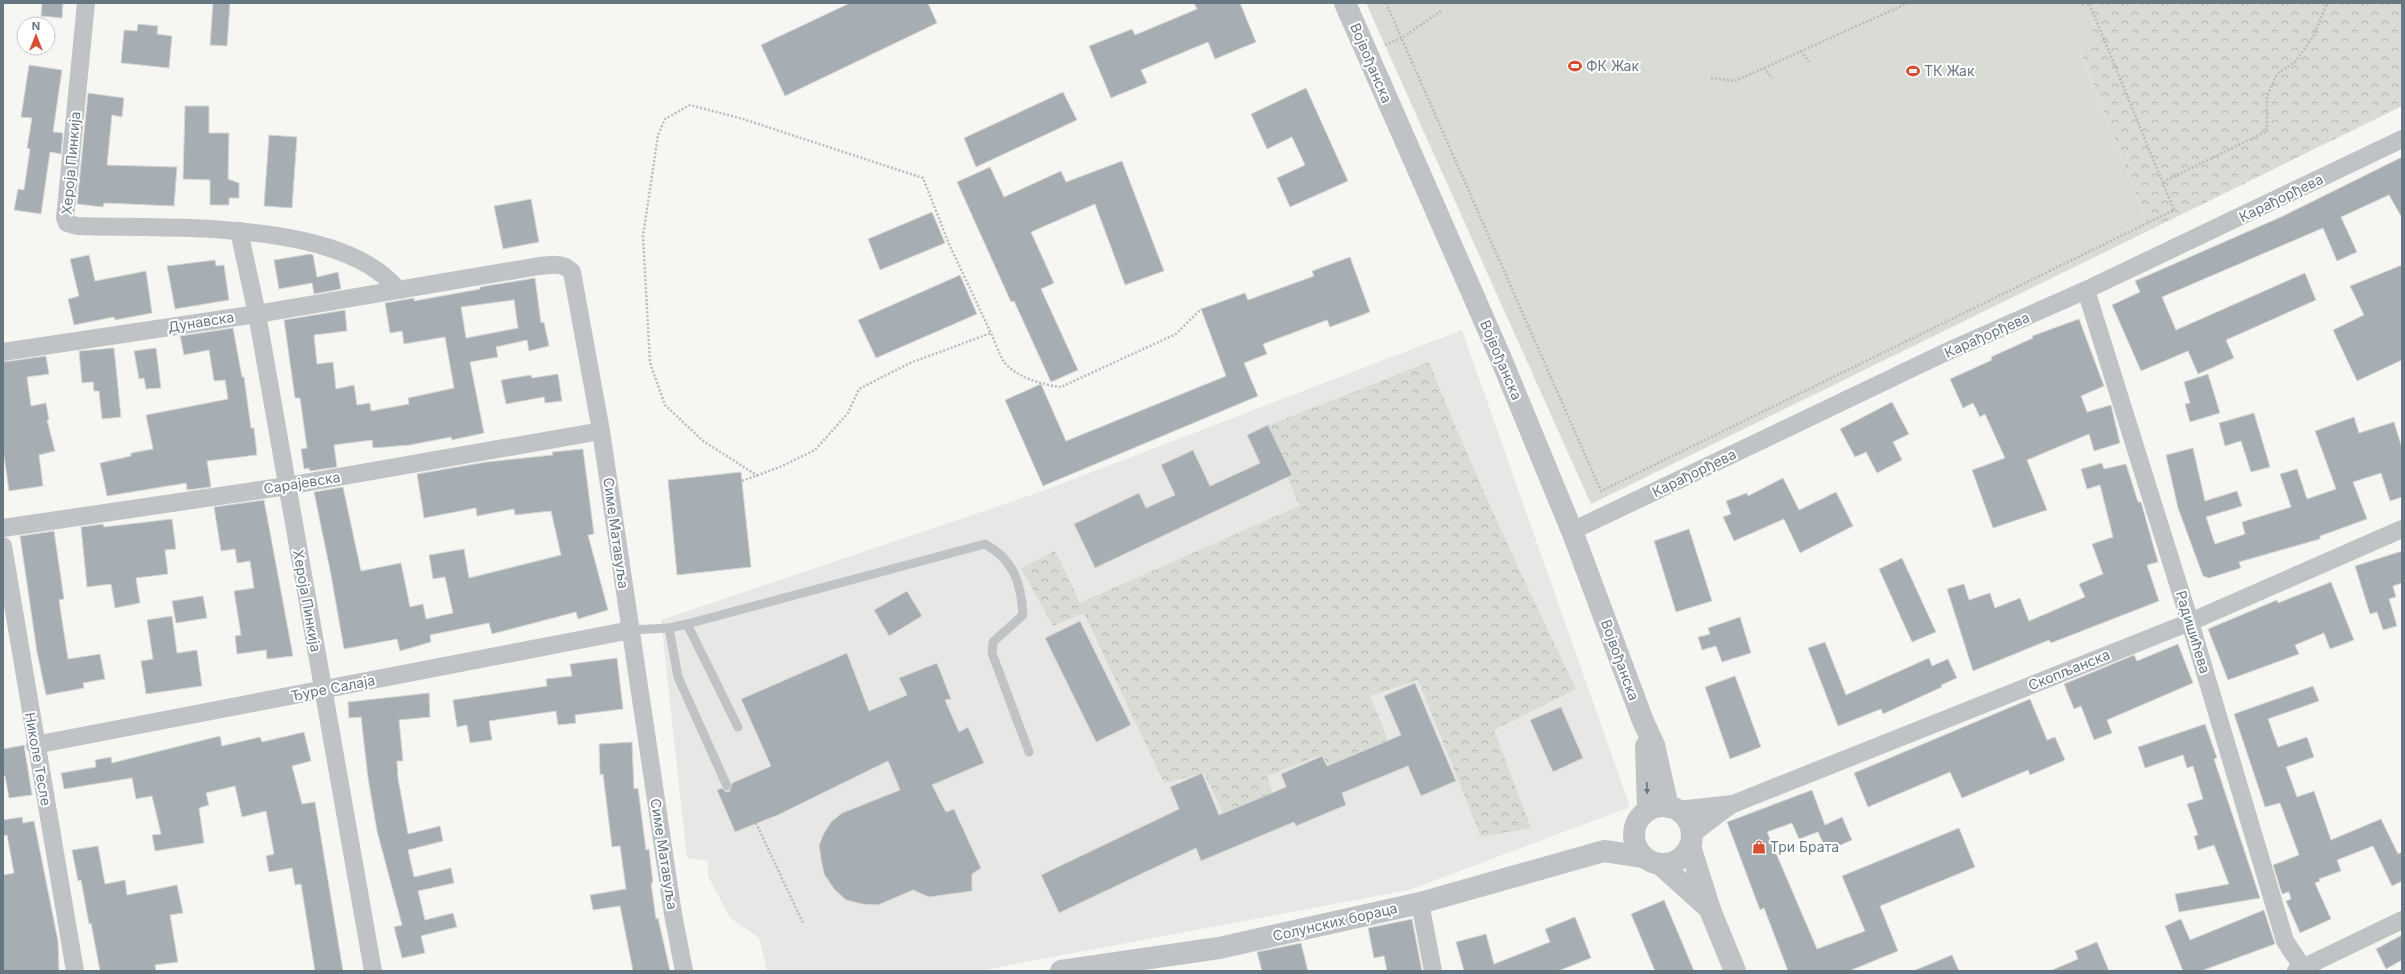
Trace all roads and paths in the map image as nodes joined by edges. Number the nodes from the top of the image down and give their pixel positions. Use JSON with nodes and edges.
{"nodes":[{"id":1,"x":86,"y":3,"type":"edge"},
{"id":2,"x":1345,"y":3,"type":"edge"},
{"id":3,"x":1386,"y":3,"type":"edge"},
{"id":4,"x":1908,"y":3,"type":"edge"},
{"id":5,"x":2089,"y":3,"type":"edge"},
{"id":6,"x":2327,"y":3,"type":"edge"},
{"id":7,"x":1441,"y":11,"type":"dead end"},
{"id":8,"x":1402,"y":38,"type":"junction"},
{"id":9,"x":1801,"y":51,"type":"junction"},
{"id":10,"x":1366,"y":53,"type":"junction"},
{"id":11,"x":1809,"y":62,"type":"dead end"},
{"id":12,"x":1764,"y":68,"type":"junction"},
{"id":13,"x":1711,"y":78,"type":"dead end"},
{"id":14,"x":1772,"y":78,"type":"dead end"},
{"id":15,"x":2402,"y":139,"type":"edge"},
{"id":16,"x":2163,"y":182,"type":"junction"},
{"id":17,"x":239,"y":231,"type":"junction"},
{"id":18,"x":398,"y":290,"type":"junction"},
{"id":19,"x":2086,"y":290,"type":"junction"},
{"id":20,"x":1201,"y":309,"type":"dead end"},
{"id":21,"x":257,"y":314,"type":"junction"},
{"id":22,"x":991,"y":333,"type":"junction"},
{"id":23,"x":3,"y":352,"type":"edge"},
{"id":24,"x":601,"y":431,"type":"junction"},
{"id":25,"x":758,"y":476,"type":"junction"},
{"id":26,"x":742,"y":481,"type":"dead end"},
{"id":27,"x":287,"y":486,"type":"junction"},
{"id":28,"x":3,"y":528,"type":"edge"},
{"id":29,"x":2402,"y":529,"type":"edge"},
{"id":30,"x":1572,"y":531,"type":"junction"},
{"id":31,"x":3,"y":546,"type":"edge"},
{"id":32,"x":2190,"y":622,"type":"junction"},
{"id":33,"x":687,"y":624,"type":"junction"},
{"id":34,"x":669,"y":628,"type":"junction"},
{"id":35,"x":630,"y":630,"type":"junction"},
{"id":36,"x":323,"y":690,"type":"junction"},
{"id":37,"x":738,"y":727,"type":"dead end"},
{"id":38,"x":36,"y":745,"type":"junction"},
{"id":39,"x":1029,"y":752,"type":"dead end"},
{"id":40,"x":727,"y":786,"type":"dead end"},
{"id":41,"x":1733,"y":804,"type":"junction"},
{"id":42,"x":1658,"y":813,"type":"junction"},
{"id":43,"x":756,"y":823,"type":"dead end"},
{"id":44,"x":1691,"y":840,"type":"junction"},
{"id":45,"x":1604,"y":851,"type":"junction"},
{"id":46,"x":1652,"y":860,"type":"junction"},
{"id":47,"x":1420,"y":903,"type":"junction"},
{"id":48,"x":1710,"y":910,"type":"junction"},
{"id":49,"x":2402,"y":920,"type":"edge"},
{"id":50,"x":803,"y":923,"type":"dead end"},
{"id":51,"x":2302,"y":970,"type":"edge"},
{"id":52,"x":75,"y":971,"type":"edge"},
{"id":53,"x":373,"y":971,"type":"edge"},
{"id":54,"x":684,"y":971,"type":"edge"},
{"id":55,"x":1061,"y":971,"type":"edge"},
{"id":56,"x":1433,"y":971,"type":"edge"},
{"id":57,"x":1735,"y":971,"type":"edge"}],
"edges":[{"from":1,"to":17,"type":"street","name":"Хероја Пинкија"},
{"from":2,"to":10,"type":"street","name":"Војвођанска"},
{"from":3,"to":8,"type":"path"},
{"from":4,"to":9,"type":"path"},
{"from":5,"to":16,"type":"path"},
{"from":6,"to":16,"type":"path"},
{"from":7,"to":8,"type":"path"},
{"from":8,"to":10,"type":"path"},
{"from":8,"to":16,"type":"path"},
{"from":9,"to":11,"type":"path"},
{"from":9,"to":12,"type":"path"},
{"from":10,"to":30,"type":"street","name":"Војвођанска"},
{"from":12,"to":13,"type":"path"},
{"from":12,"to":14,"type":"path"},
{"from":15,"to":19,"type":"street","name":"Карађорђева"},
{"from":17,"to":18,"type":"street","name":"Хероја Пинкија"},
{"from":17,"to":21,"type":"street","name":"Хероја Пинкија"},
{"from":18,"to":21,"type":"street","name":"Дунавска"},
{"from":18,"to":24,"type":"street","name":"Симе Матавуља"},
{"from":19,"to":30,"type":"street","name":"Карађорђева"},
{"from":19,"to":32,"type":"street","name":"Радишићева"},
{"from":20,"to":22,"type":"path"},
{"from":21,"to":23,"type":"street","name":"Дунавска"},
{"from":21,"to":27,"type":"street","name":"Хероја Пинкија"},
{"from":22,"to":25,"type":"path"},
{"from":22,"to":25,"type":"path"},
{"from":24,"to":27,"type":"street","name":"Сарајевска"},
{"from":24,"to":35,"type":"street","name":"Симе Матавуља"},
{"from":25,"to":26,"type":"path"},
{"from":27,"to":28,"type":"street","name":"Сарајевска"},
{"from":27,"to":36,"type":"street","name":"Хероја Пинкија"},
{"from":29,"to":32,"type":"street","name":"Скопљанска"},
{"from":30,"to":42,"type":"street","name":"Војвођанска"},
{"from":31,"to":38,"type":"street","name":"Николе Тесле"},
{"from":32,"to":41,"type":"street","name":"Скопљанска"},
{"from":32,"to":51,"type":"street","name":"Радишићева"},
{"from":33,"to":34,"type":"lane"},
{"from":33,"to":37,"type":"lane"},
{"from":33,"to":39,"type":"lane"},
{"from":34,"to":35,"type":"lane"},
{"from":34,"to":40,"type":"lane"},
{"from":35,"to":36,"type":"street","name":"Ђуре Салаја"},
{"from":35,"to":54,"type":"street","name":"Симе Матавуља"},
{"from":36,"to":38,"type":"street","name":"Ђуре Салаја"},
{"from":36,"to":53,"type":"street","name":"Хероја Пинкија"},
{"from":38,"to":52,"type":"street","name":"Николе Тесле"},
{"from":41,"to":42,"type":"street","name":"Скопљанска"},
{"from":41,"to":44,"type":"street","name":"Скопљанска"},
{"from":42,"to":44,"type":"street"},
{"from":42,"to":45,"type":"street","name":"Солунских бораца"},
{"from":42,"to":46,"type":"street"},
{"from":43,"to":50,"type":"path"},
{"from":44,"to":46,"type":"street"},
{"from":44,"to":48,"type":"street"},
{"from":45,"to":46,"type":"street","name":"Солунских бораца"},
{"from":45,"to":47,"type":"street","name":"Солунских бораца"},
{"from":46,"to":48,"type":"street"},
{"from":47,"to":55,"type":"street","name":"Солунских бораца"},
{"from":47,"to":56,"type":"street"},
{"from":48,"to":57,"type":"street"},
{"from":49,"to":51,"type":"street"}]}
